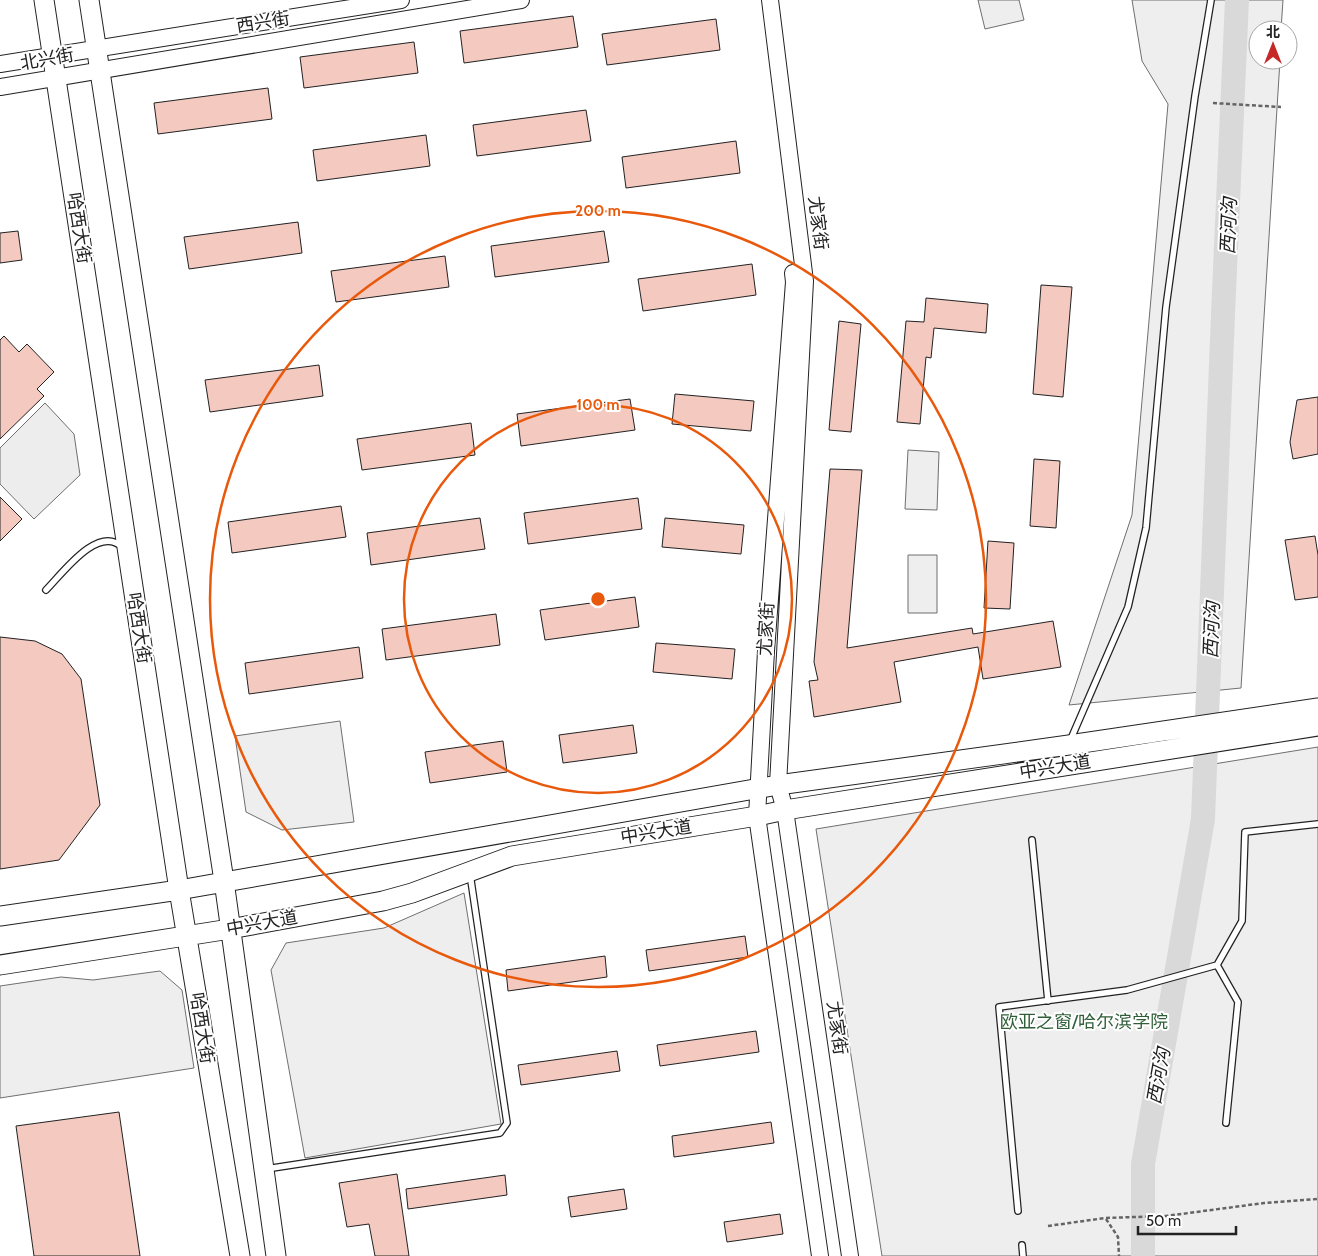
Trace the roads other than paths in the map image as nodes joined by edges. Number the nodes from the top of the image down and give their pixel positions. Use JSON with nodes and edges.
{"nodes":[{"id":1,"x":44,"y":0,"type":"edge"},
{"id":2,"x":89,"y":0,"type":"edge"},
{"id":3,"x":401,"y":0,"type":"edge"},
{"id":4,"x":521,"y":0,"type":"edge"},
{"id":5,"x":759,"y":0,"type":"edge"},
{"id":6,"x":770,"y":0,"type":"edge"},
{"id":7,"x":1211,"y":0,"type":"edge"},
{"id":8,"x":97,"y":48,"type":"junction"},
{"id":9,"x":52,"y":56,"type":"junction"},
{"id":10,"x":0,"y":64,"type":"edge"},
{"id":11,"x":100,"y":70,"type":"junction"},
{"id":12,"x":56,"y":77,"type":"junction"},
{"id":13,"x":0,"y":87,"type":"edge"},
{"id":14,"x":128,"y":553,"type":"junction"},
{"id":15,"x":46,"y":590,"type":"dead end"},
{"id":16,"x":1318,"y":708,"type":"edge"},
{"id":17,"x":1295,"y":720,"type":"junction"},
{"id":18,"x":1318,"y":726,"type":"edge"},
{"id":19,"x":1068,"y":745,"type":"junction"},
{"id":20,"x":778,"y":784,"type":"junction"},
{"id":21,"x":759,"y":788,"type":"junction"},
{"id":22,"x":785,"y":810,"type":"junction"},
{"id":23,"x":758,"y":816,"type":"junction"},
{"id":24,"x":1318,"y":824,"type":"edge"},
{"id":25,"x":1032,"y":840,"type":"dead end"},
{"id":26,"x":469,"y":872,"type":"junction"},
{"id":27,"x":224,"y":881,"type":"junction"},
{"id":28,"x":179,"y":890,"type":"junction"},
{"id":29,"x":0,"y":916,"type":"edge"},
{"id":30,"x":230,"y":929,"type":"junction"},
{"id":31,"x":187,"y":936,"type":"junction"},
{"id":32,"x":0,"y":965,"type":"edge"},
{"id":33,"x":1217,"y":965,"type":"junction"},
{"id":34,"x":1048,"y":1000,"type":"junction"},
{"id":35,"x":1226,"y":1124,"type":"dead end"},
{"id":36,"x":264,"y":1169,"type":"junction"},
{"id":37,"x":1018,"y":1211,"type":"dead end"},
{"id":38,"x":1022,"y":1246,"type":"dead end"},
{"id":39,"x":240,"y":1256,"type":"edge"},
{"id":40,"x":276,"y":1256,"type":"edge"},
{"id":41,"x":820,"y":1256,"type":"edge"},
{"id":42,"x":850,"y":1256,"type":"edge"},
{"id":43,"x":1023,"y":1256,"type":"edge"}],
"edges":[{"from":1,"to":9,"type":"main road","name":"哈西大街"},
{"from":2,"to":8,"type":"main road"},
{"from":3,"to":8,"type":"main road","name":"西兴街"},
{"from":4,"to":11,"type":"main road","name":"西兴街"},
{"from":5,"to":21,"type":"main road","name":"尤家街"},
{"from":6,"to":20,"type":"main road","name":"尤家街"},
{"from":7,"to":19,"type":"lane"},
{"from":8,"to":9,"type":"main road","name":"北兴街"},
{"from":8,"to":11,"type":"main road"},
{"from":9,"to":10,"type":"main road","name":"北兴街"},
{"from":9,"to":12,"type":"main road","name":"哈西大街"},
{"from":11,"to":12,"type":"main road","name":"北兴街"},
{"from":11,"to":27,"type":"main road"},
{"from":12,"to":13,"type":"main road","name":"北兴街"},
{"from":12,"to":14,"type":"main road","name":"哈西大街"},
{"from":14,"to":15,"type":"lane"},
{"from":14,"to":28,"type":"main road","name":"哈西大街"},
{"from":16,"to":17,"type":"main road","name":"中兴大道"},
{"from":17,"to":18,"type":"main road","name":"中兴大道"},
{"from":17,"to":19,"type":"main road","name":"中兴大道"},
{"from":17,"to":22,"type":"main road","name":"中兴大道"},
{"from":19,"to":20,"type":"main road","name":"中兴大道"},
{"from":20,"to":21,"type":"main road","name":"中兴大道"},
{"from":20,"to":22,"type":"main road","name":"尤家街"},
{"from":21,"to":23,"type":"main road","name":"尤家街"},
{"from":21,"to":27,"type":"main road","name":"中兴大道"},
{"from":22,"to":23,"type":"main road","name":"中兴大道"},
{"from":22,"to":42,"type":"main road","name":"尤家街"},
{"from":23,"to":26,"type":"main road","name":"中兴大道"},
{"from":23,"to":41,"type":"main road","name":"尤家街"},
{"from":24,"to":33,"type":"lane"},
{"from":25,"to":34,"type":"lane"},
{"from":26,"to":30,"type":"main road","name":"中兴大道"},
{"from":26,"to":36,"type":"lane"},
{"from":27,"to":28,"type":"main road","name":"中兴大道"},
{"from":27,"to":30,"type":"main road"},
{"from":28,"to":29,"type":"main road","name":"中兴大道"},
{"from":28,"to":31,"type":"main road","name":"哈西大街"},
{"from":30,"to":31,"type":"main road","name":"中兴大道"},
{"from":30,"to":36,"type":"main road"},
{"from":31,"to":32,"type":"main road","name":"中兴大道"},
{"from":31,"to":39,"type":"main road","name":"哈西大街"},
{"from":33,"to":34,"type":"lane"},
{"from":33,"to":35,"type":"lane"},
{"from":34,"to":37,"type":"lane"},
{"from":36,"to":40,"type":"main road"},
{"from":38,"to":43,"type":"lane"}]}
